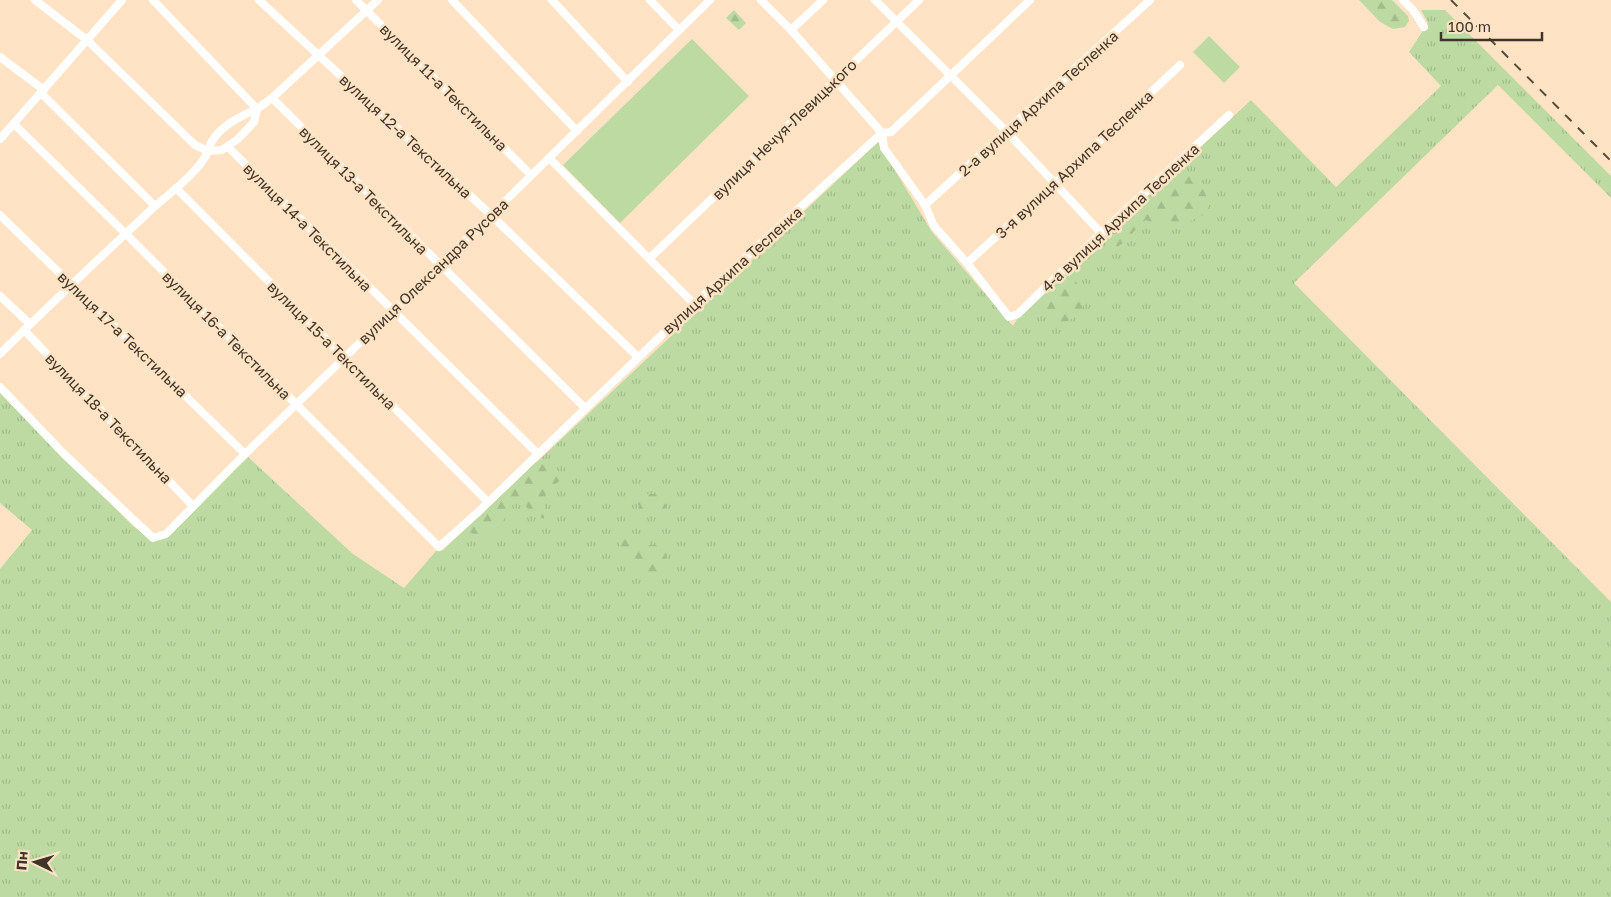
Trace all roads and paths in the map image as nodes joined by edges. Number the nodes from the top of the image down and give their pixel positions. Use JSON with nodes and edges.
{"nodes":[{"id":1,"x":35,"y":0,"type":"edge"},
{"id":2,"x":122,"y":0,"type":"edge"},
{"id":3,"x":152,"y":0,"type":"edge"},
{"id":4,"x":260,"y":0,"type":"edge"},
{"id":5,"x":356,"y":0,"type":"edge"},
{"id":6,"x":378,"y":0,"type":"edge"},
{"id":7,"x":452,"y":0,"type":"edge"},
{"id":8,"x":552,"y":0,"type":"edge"},
{"id":9,"x":650,"y":0,"type":"edge"},
{"id":10,"x":710,"y":0,"type":"edge"},
{"id":11,"x":761,"y":0,"type":"edge"},
{"id":12,"x":823,"y":0,"type":"edge"},
{"id":13,"x":876,"y":0,"type":"edge"},
{"id":14,"x":919,"y":0,"type":"edge"},
{"id":15,"x":1030,"y":0,"type":"edge"},
{"id":16,"x":1150,"y":0,"type":"edge"},
{"id":17,"x":1403,"y":0,"type":"edge"},
{"id":18,"x":367,"y":11,"type":"junction"},
{"id":19,"x":896,"y":22,"type":"junction"},
{"id":20,"x":1424,"y":27,"type":"dead end"},
{"id":21,"x":679,"y":30,"type":"junction"},
{"id":22,"x":791,"y":30,"type":"junction"},
{"id":23,"x":86,"y":40,"type":"junction"},
{"id":24,"x":319,"y":54,"type":"junction"},
{"id":25,"x":0,"y":57,"type":"edge"},
{"id":26,"x":1180,"y":65,"type":"dead end"},
{"id":27,"x":950,"y":74,"type":"junction"},
{"id":28,"x":835,"y":79,"type":"junction"},
{"id":29,"x":628,"y":82,"type":"junction"},
{"id":30,"x":42,"y":92,"type":"junction"},
{"id":31,"x":272,"y":98,"type":"junction"},
{"id":32,"x":257,"y":109,"type":"junction"},
{"id":33,"x":1229,"y":115,"type":"dead end"},
{"id":34,"x":14,"y":124,"type":"junction"},
{"id":35,"x":577,"y":131,"type":"junction"},
{"id":36,"x":1007,"y":132,"type":"junction"},
{"id":37,"x":882,"y":133,"type":"junction"},
{"id":38,"x":0,"y":139,"type":"edge"},
{"id":39,"x":228,"y":147,"type":"junction"},
{"id":40,"x":208,"y":151,"type":"junction"},
{"id":41,"x":549,"y":158,"type":"junction"},
{"id":42,"x":531,"y":175,"type":"junction"},
{"id":43,"x":1055,"y":184,"type":"junction"},
{"id":44,"x":176,"y":188,"type":"junction"},
{"id":45,"x":925,"y":205,"type":"junction"},
{"id":46,"x":155,"y":206,"type":"junction"},
{"id":47,"x":0,"y":214,"type":"edge"},
{"id":48,"x":491,"y":215,"type":"junction"},
{"id":49,"x":1101,"y":233,"type":"junction"},
{"id":50,"x":126,"y":234,"type":"junction"},
{"id":51,"x":650,"y":258,"type":"junction"},
{"id":52,"x":966,"y":263,"type":"junction"},
{"id":53,"x":440,"y":265,"type":"junction"},
{"id":54,"x":72,"y":283,"type":"junction"},
{"id":55,"x":0,"y":296,"type":"edge"},
{"id":56,"x":694,"y":304,"type":"junction"},
{"id":57,"x":393,"y":311,"type":"junction"},
{"id":58,"x":27,"y":327,"type":"junction"},
{"id":59,"x":0,"y":354,"type":"edge"},
{"id":60,"x":345,"y":357,"type":"junction"},
{"id":61,"x":638,"y":357,"type":"junction"},
{"id":62,"x":0,"y":387,"type":"edge"},
{"id":63,"x":296,"y":404,"type":"junction"},
{"id":64,"x":585,"y":408,"type":"junction"},
{"id":65,"x":245,"y":454,"type":"junction"},
{"id":66,"x":538,"y":454,"type":"junction"},
{"id":67,"x":488,"y":502,"type":"junction"},
{"id":68,"x":193,"y":506,"type":"junction"},
{"id":69,"x":440,"y":547,"type":"joint"}],
"edges":[{"from":1,"to":23,"type":"street"},
{"from":2,"to":23,"type":"street"},
{"from":3,"to":32,"type":"street"},
{"from":4,"to":24,"type":"street","name":"вулиця 12-а Текстильна"},
{"from":5,"to":18,"type":"street","name":"вулиця 11-а Текстильна"},
{"from":6,"to":18,"type":"street"},
{"from":7,"to":35,"type":"street"},
{"from":8,"to":29,"type":"street"},
{"from":9,"to":21,"type":"street"},
{"from":10,"to":21,"type":"street","name":"вулиця Олександра Русова"},
{"from":11,"to":22,"type":"street"},
{"from":12,"to":22,"type":"street"},
{"from":13,"to":19,"type":"street"},
{"from":14,"to":19,"type":"street","name":"вулиця Нечуя-Левицького"},
{"from":15,"to":27,"type":"street","name":"вулиця Архипа Тесленка"},
{"from":16,"to":36,"type":"street","name":"2-а вулиця Архипа Тесленка"},
{"from":17,"to":20,"type":"street"},
{"from":18,"to":24,"type":"street"},
{"from":18,"to":42,"type":"street","name":"вулиця 11-а Текстильна"},
{"from":19,"to":27,"type":"street"},
{"from":19,"to":28,"type":"street","name":"вулиця Нечуя-Левицького"},
{"from":21,"to":29,"type":"street","name":"вулиця Олександра Русова"},
{"from":22,"to":28,"type":"street"},
{"from":23,"to":30,"type":"street"},
{"from":23,"to":40,"type":"street"},
{"from":24,"to":31,"type":"street"},
{"from":24,"to":48,"type":"street","name":"вулиця 12-а Текстильна"},
{"from":25,"to":30,"type":"street"},
{"from":26,"to":43,"type":"street","name":"3-я вулиця Архипа Тесленка"},
{"from":27,"to":36,"type":"street"},
{"from":27,"to":37,"type":"street","name":"вулиця Архипа Тесленка"},
{"from":28,"to":37,"type":"street"},
{"from":28,"to":51,"type":"street","name":"вулиця Нечуя-Левицького"},
{"from":29,"to":35,"type":"street","name":"вулиця Олександра Русова"},
{"from":30,"to":34,"type":"street"},
{"from":30,"to":46,"type":"street"},
{"from":31,"to":32,"type":"street"},
{"from":31,"to":53,"type":"street","name":"вулиця 13-а Текстильна"},
{"from":32,"to":39,"type":"street"},
{"from":32,"to":40,"type":"street"},
{"from":33,"to":49,"type":"street","name":"4-а вулиця Архипа Тесленка"},
{"from":34,"to":38,"type":"street"},
{"from":34,"to":50,"type":"street","name":"вулиця 16-а Текстильна"},
{"from":35,"to":41,"type":"street","name":"вулиця Олександра Русова"},
{"from":36,"to":43,"type":"street"},
{"from":36,"to":45,"type":"street","name":"2-а вулиця Архипа Тесленка"},
{"from":37,"to":45,"type":"street"},
{"from":37,"to":56,"type":"street","name":"вулиця Архипа Тесленка"},
{"from":39,"to":40,"type":"street"},
{"from":39,"to":57,"type":"street","name":"вулиця 14-а Текстильна"},
{"from":40,"to":44,"type":"street"},
{"from":41,"to":42,"type":"street","name":"вулиця Олександра Русова"},
{"from":41,"to":51,"type":"street"},
{"from":42,"to":48,"type":"street","name":"вулиця Олександра Русова"},
{"from":43,"to":49,"type":"street"},
{"from":43,"to":52,"type":"street","name":"3-я вулиця Архипа Тесленка"},
{"from":44,"to":46,"type":"street"},
{"from":44,"to":60,"type":"street","name":"вулиця 15-а Текстильна"},
{"from":45,"to":52,"type":"street"},
{"from":46,"to":50,"type":"street"},
{"from":47,"to":54,"type":"street","name":"вулиця 17-а Текстильна"},
{"from":48,"to":53,"type":"street","name":"вулиця Олександра Русова"},
{"from":48,"to":61,"type":"street","name":"вулиця 12-а Текстильна"},
{"from":49,"to":52,"type":"street","name":"4-а вулиця Архипа Тесленка"},
{"from":50,"to":54,"type":"street"},
{"from":50,"to":63,"type":"street","name":"вулиця 16-а Текстильна"},
{"from":51,"to":56,"type":"street"},
{"from":53,"to":57,"type":"street","name":"вулиця Олександра Русова"},
{"from":53,"to":64,"type":"street","name":"вулиця 13-а Текстильна"},
{"from":54,"to":58,"type":"street"},
{"from":54,"to":65,"type":"street","name":"вулиця 17-а Текстильна"},
{"from":55,"to":58,"type":"street","name":"вулиця 18-а Текстильна"},
{"from":56,"to":61,"type":"street","name":"вулиця Архипа Тесленка"},
{"from":57,"to":60,"type":"street","name":"вулиця Олександра Русова"},
{"from":57,"to":66,"type":"street","name":"вулиця 14-а Текстильна"},
{"from":58,"to":59,"type":"street"},
{"from":58,"to":68,"type":"street","name":"вулиця 18-а Текстильна"},
{"from":60,"to":63,"type":"street","name":"вулиця Олександра Русова"},
{"from":60,"to":67,"type":"street","name":"вулиця 15-а Текстильна"},
{"from":61,"to":64,"type":"street","name":"вулиця Архипа Тесленка"},
{"from":62,"to":68,"type":"street","name":"вулиця Олександра Русова"},
{"from":63,"to":65,"type":"street","name":"вулиця Олександра Русова"},
{"from":63,"to":69,"type":"street","name":"вулиця 16-а Текстильна"},
{"from":64,"to":66,"type":"street","name":"вулиця Архипа Тесленка"},
{"from":65,"to":68,"type":"street","name":"вулиця Олександра Русова"},
{"from":66,"to":67,"type":"street","name":"вулиця Архипа Тесленка"},
{"from":67,"to":69,"type":"street","name":"вулиця Архипа Тесленка"}]}
